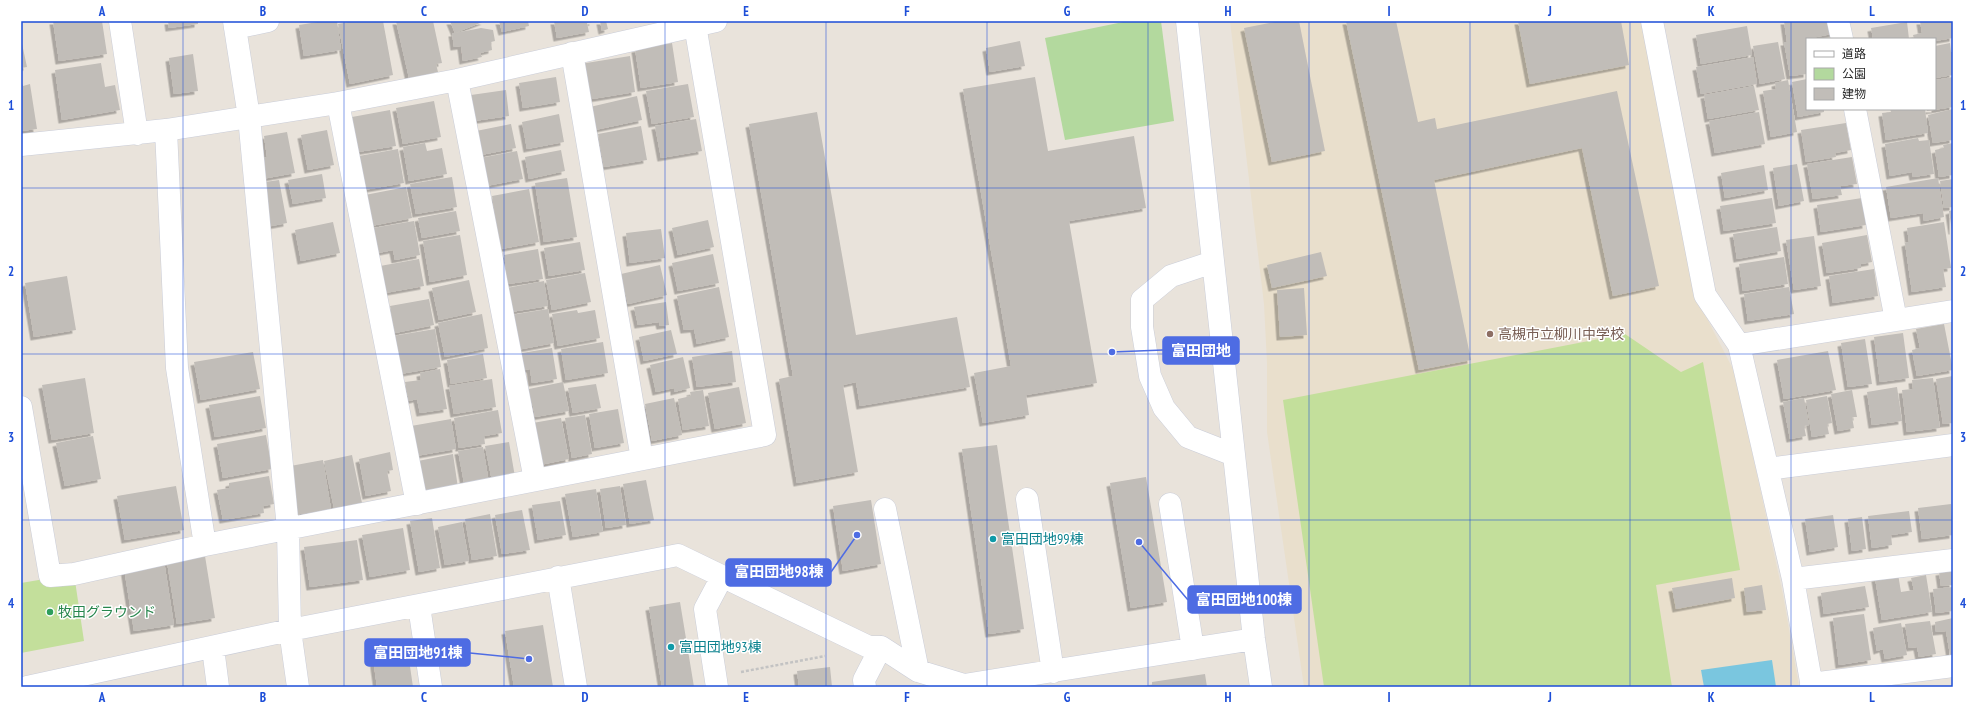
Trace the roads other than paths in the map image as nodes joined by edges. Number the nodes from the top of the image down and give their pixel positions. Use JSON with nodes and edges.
{"nodes":[{"id":1,"x":120,"y":21,"type":"edge"},
{"id":2,"x":268,"y":21,"type":"edge"},
{"id":3,"x":1187,"y":21,"type":"edge"},
{"id":4,"x":1652,"y":21,"type":"edge"},
{"id":5,"x":1838,"y":21,"type":"edge"},
{"id":6,"x":706,"y":23,"type":"edge"},
{"id":7,"x":234,"y":25,"type":"edge"},
{"id":8,"x":664,"y":26,"type":"edge"},
{"id":9,"x":1842,"y":38,"type":"edge"},
{"id":10,"x":572,"y":53,"type":"junction"},
{"id":11,"x":457,"y":80,"type":"junction"},
{"id":12,"x":338,"y":103,"type":"junction"},
{"id":13,"x":1855,"y":110,"type":"edge"},
{"id":14,"x":249,"y":117,"type":"junction"},
{"id":15,"x":166,"y":130,"type":"junction"},
{"id":16,"x":136,"y":134,"type":"junction"},
{"id":17,"x":21,"y":145,"type":"edge"},
{"id":18,"x":1213,"y":262,"type":"junction"},
{"id":19,"x":1953,"y":310,"type":"edge"},
{"id":20,"x":1896,"y":320,"type":"junction"},
{"id":21,"x":1739,"y":345,"type":"junction"},
{"id":22,"x":21,"y":407,"type":"edge"},
{"id":23,"x":1953,"y":445,"type":"edge"},
{"id":24,"x":1234,"y":455,"type":"junction"},
{"id":25,"x":642,"y":459,"type":"junction"},
{"id":26,"x":1768,"y":469,"type":"junction"},
{"id":27,"x":535,"y":480,"type":"junction"},
{"id":28,"x":1027,"y":499,"type":"dead end"},
{"id":29,"x":417,"y":504,"type":"junction"},
{"id":30,"x":1170,"y":504,"type":"dead end"},
{"id":31,"x":885,"y":509,"type":"dead end"},
{"id":32,"x":288,"y":529,"type":"junction"},
{"id":33,"x":205,"y":545,"type":"junction"},
{"id":34,"x":1953,"y":560,"type":"edge"},
{"id":35,"x":558,"y":577,"type":"junction"},
{"id":36,"x":722,"y":577,"type":"junction"},
{"id":37,"x":1793,"y":579,"type":"junction"},
{"id":38,"x":419,"y":606,"type":"junction"},
{"id":39,"x":290,"y":630,"type":"junction"},
{"id":40,"x":1254,"y":639,"type":"junction"},
{"id":41,"x":875,"y":647,"type":"junction"},
{"id":42,"x":213,"y":648,"type":"junction"},
{"id":43,"x":1193,"y":649,"type":"junction"},
{"id":44,"x":1953,"y":666,"type":"edge"},
{"id":45,"x":918,"y":671,"type":"junction"},
{"id":46,"x":1053,"y":672,"type":"junction"},
{"id":47,"x":75,"y":682,"type":"edge"},
{"id":48,"x":716,"y":682,"type":"edge"},
{"id":49,"x":964,"y":686,"type":"edge"},
{"id":50,"x":1812,"y":686,"type":"edge"},
{"id":51,"x":27,"y":687,"type":"edge"},
{"id":52,"x":218,"y":687,"type":"edge"},
{"id":53,"x":298,"y":687,"type":"edge"},
{"id":54,"x":431,"y":687,"type":"edge"},
{"id":55,"x":576,"y":687,"type":"edge"},
{"id":56,"x":865,"y":687,"type":"edge"},
{"id":57,"x":1261,"y":687,"type":"edge"}],
"edges":[{"from":1,"to":16,"type":"street"},
{"from":2,"to":7,"type":"street"},
{"from":3,"to":18,"type":"street"},
{"from":4,"to":21,"type":"street"},
{"from":5,"to":9,"type":"street"},
{"from":6,"to":8,"type":"street"},
{"from":6,"to":25,"type":"street"},
{"from":7,"to":14,"type":"street"},
{"from":8,"to":10,"type":"street"},
{"from":10,"to":11,"type":"street"},
{"from":10,"to":25,"type":"street"},
{"from":11,"to":12,"type":"street"},
{"from":11,"to":27,"type":"street"},
{"from":12,"to":14,"type":"street"},
{"from":12,"to":29,"type":"street"},
{"from":13,"to":20,"type":"street"},
{"from":14,"to":15,"type":"street"},
{"from":14,"to":32,"type":"street"},
{"from":15,"to":16,"type":"street"},
{"from":15,"to":33,"type":"street"},
{"from":16,"to":17,"type":"street"},
{"from":18,"to":24,"type":"street"},
{"from":18,"to":24,"type":"street"},
{"from":19,"to":20,"type":"street"},
{"from":20,"to":21,"type":"street"},
{"from":21,"to":26,"type":"street"},
{"from":22,"to":33,"type":"street"},
{"from":23,"to":26,"type":"street"},
{"from":24,"to":40,"type":"street"},
{"from":25,"to":27,"type":"street"},
{"from":26,"to":37,"type":"street"},
{"from":27,"to":29,"type":"street"},
{"from":28,"to":46,"type":"street"},
{"from":29,"to":32,"type":"street"},
{"from":30,"to":43,"type":"street"},
{"from":31,"to":45,"type":"street"},
{"from":32,"to":33,"type":"street"},
{"from":32,"to":39,"type":"street"},
{"from":34,"to":37,"type":"street"},
{"from":35,"to":36,"type":"street"},
{"from":35,"to":38,"type":"street"},
{"from":35,"to":55,"type":"street"},
{"from":36,"to":41,"type":"street"},
{"from":36,"to":48,"type":"street"},
{"from":37,"to":50,"type":"street"},
{"from":38,"to":39,"type":"street"},
{"from":38,"to":54,"type":"street"},
{"from":39,"to":42,"type":"street"},
{"from":39,"to":53,"type":"street"},
{"from":40,"to":43,"type":"street"},
{"from":40,"to":57,"type":"street"},
{"from":41,"to":45,"type":"street"},
{"from":41,"to":56,"type":"street"},
{"from":42,"to":47,"type":"street"},
{"from":42,"to":52,"type":"street"},
{"from":43,"to":46,"type":"street"},
{"from":44,"to":50,"type":"street"},
{"from":45,"to":49,"type":"street"},
{"from":46,"to":49,"type":"street"},
{"from":47,"to":51,"type":"street"}]}
